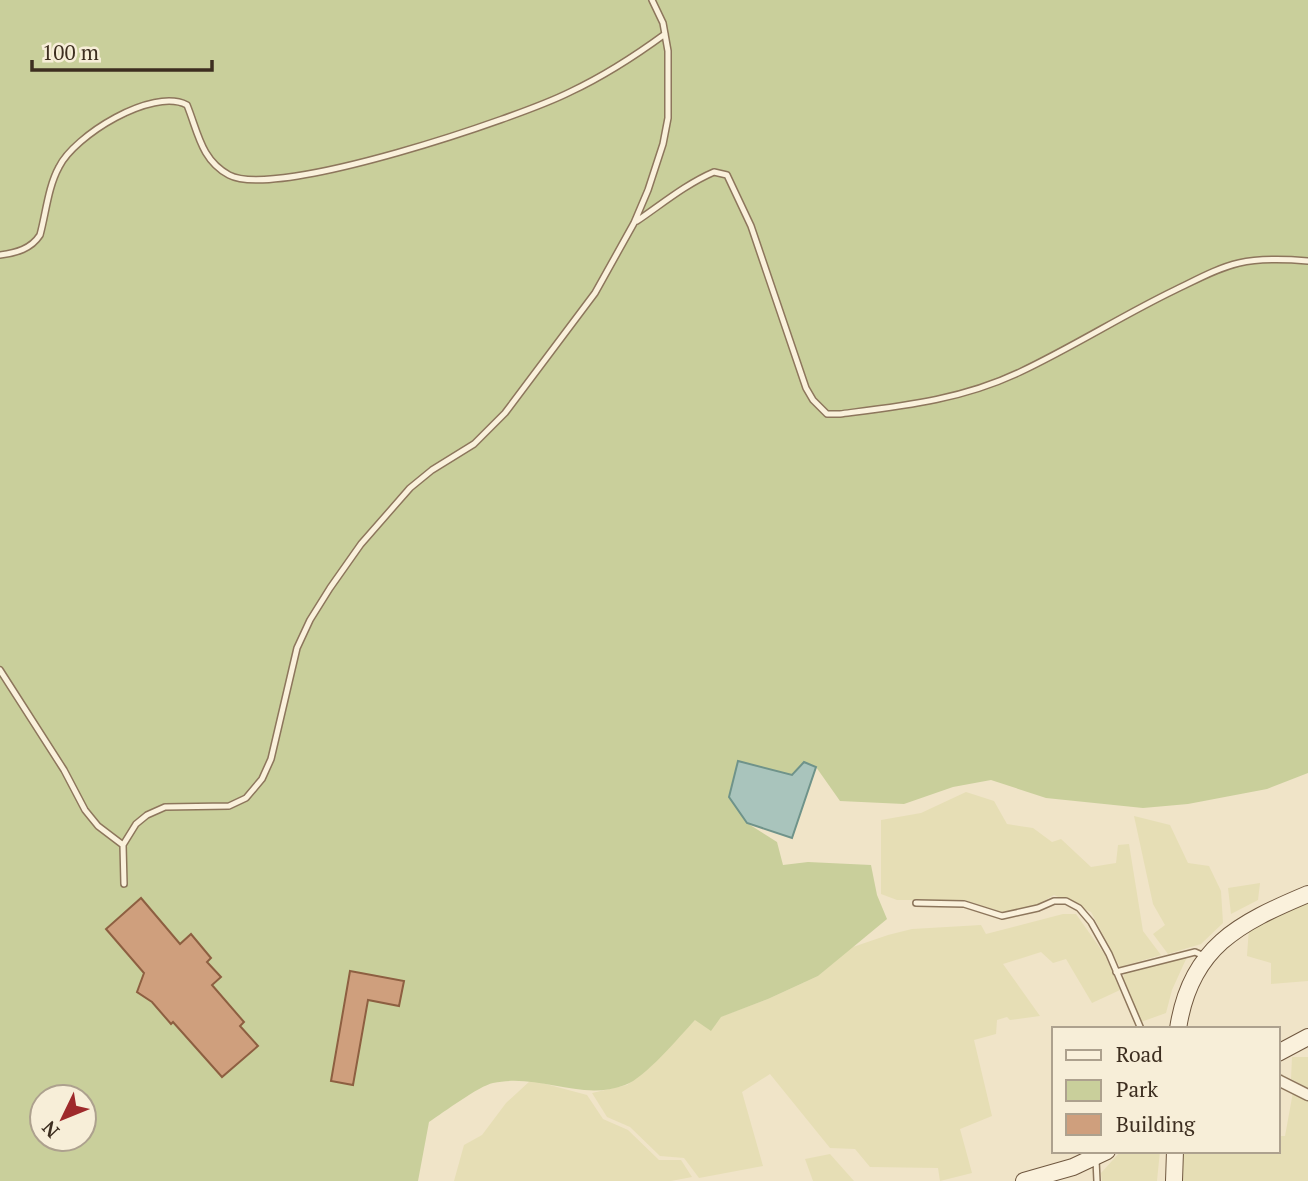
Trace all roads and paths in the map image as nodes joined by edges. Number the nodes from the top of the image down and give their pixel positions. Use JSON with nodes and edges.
{"nodes":[{"id":1,"x":652,"y":0,"type":"edge"},
{"id":2,"x":665,"y":34,"type":"junction"},
{"id":3,"x":634,"y":223,"type":"junction"},
{"id":4,"x":0,"y":256,"type":"edge"},
{"id":5,"x":1308,"y":261,"type":"edge"},
{"id":6,"x":0,"y":670,"type":"edge"},
{"id":7,"x":123,"y":845,"type":"junction"},
{"id":8,"x":124,"y":884,"type":"dead end"},
{"id":9,"x":1308,"y":894,"type":"edge"},
{"id":10,"x":916,"y":903,"type":"dead end"},
{"id":11,"x":1206,"y":958,"type":"junction"},
{"id":12,"x":1116,"y":972,"type":"junction"},
{"id":13,"x":1140,"y":1027,"type":"edge"},
{"id":14,"x":1178,"y":1027,"type":"edge"},
{"id":15,"x":1308,"y":1037,"type":"edge"},
{"id":16,"x":1280,"y":1052,"type":"edge"},
{"id":17,"x":1280,"y":1081,"type":"edge"},
{"id":18,"x":1308,"y":1095,"type":"edge"},
{"id":19,"x":1175,"y":1153,"type":"edge"},
{"id":20,"x":1101,"y":1154,"type":"edge"},
{"id":21,"x":1024,"y":1181,"type":"edge"},
{"id":22,"x":1097,"y":1181,"type":"edge"},
{"id":23,"x":1174,"y":1181,"type":"edge"}],
"edges":[{"from":1,"to":2,"type":"lane"},
{"from":2,"to":3,"type":"lane"},
{"from":2,"to":4,"type":"lane"},
{"from":3,"to":5,"type":"lane"},
{"from":3,"to":7,"type":"lane"},
{"from":6,"to":7,"type":"lane"},
{"from":7,"to":8,"type":"lane"},
{"from":9,"to":11,"type":"street"},
{"from":10,"to":12,"type":"lane"},
{"from":11,"to":12,"type":"lane"},
{"from":11,"to":14,"type":"street"},
{"from":12,"to":13,"type":"lane"},
{"from":15,"to":16,"type":"street"},
{"from":17,"to":18,"type":"street"},
{"from":19,"to":23,"type":"street"},
{"from":20,"to":21,"type":"street"},
{"from":20,"to":22,"type":"lane"}]}
